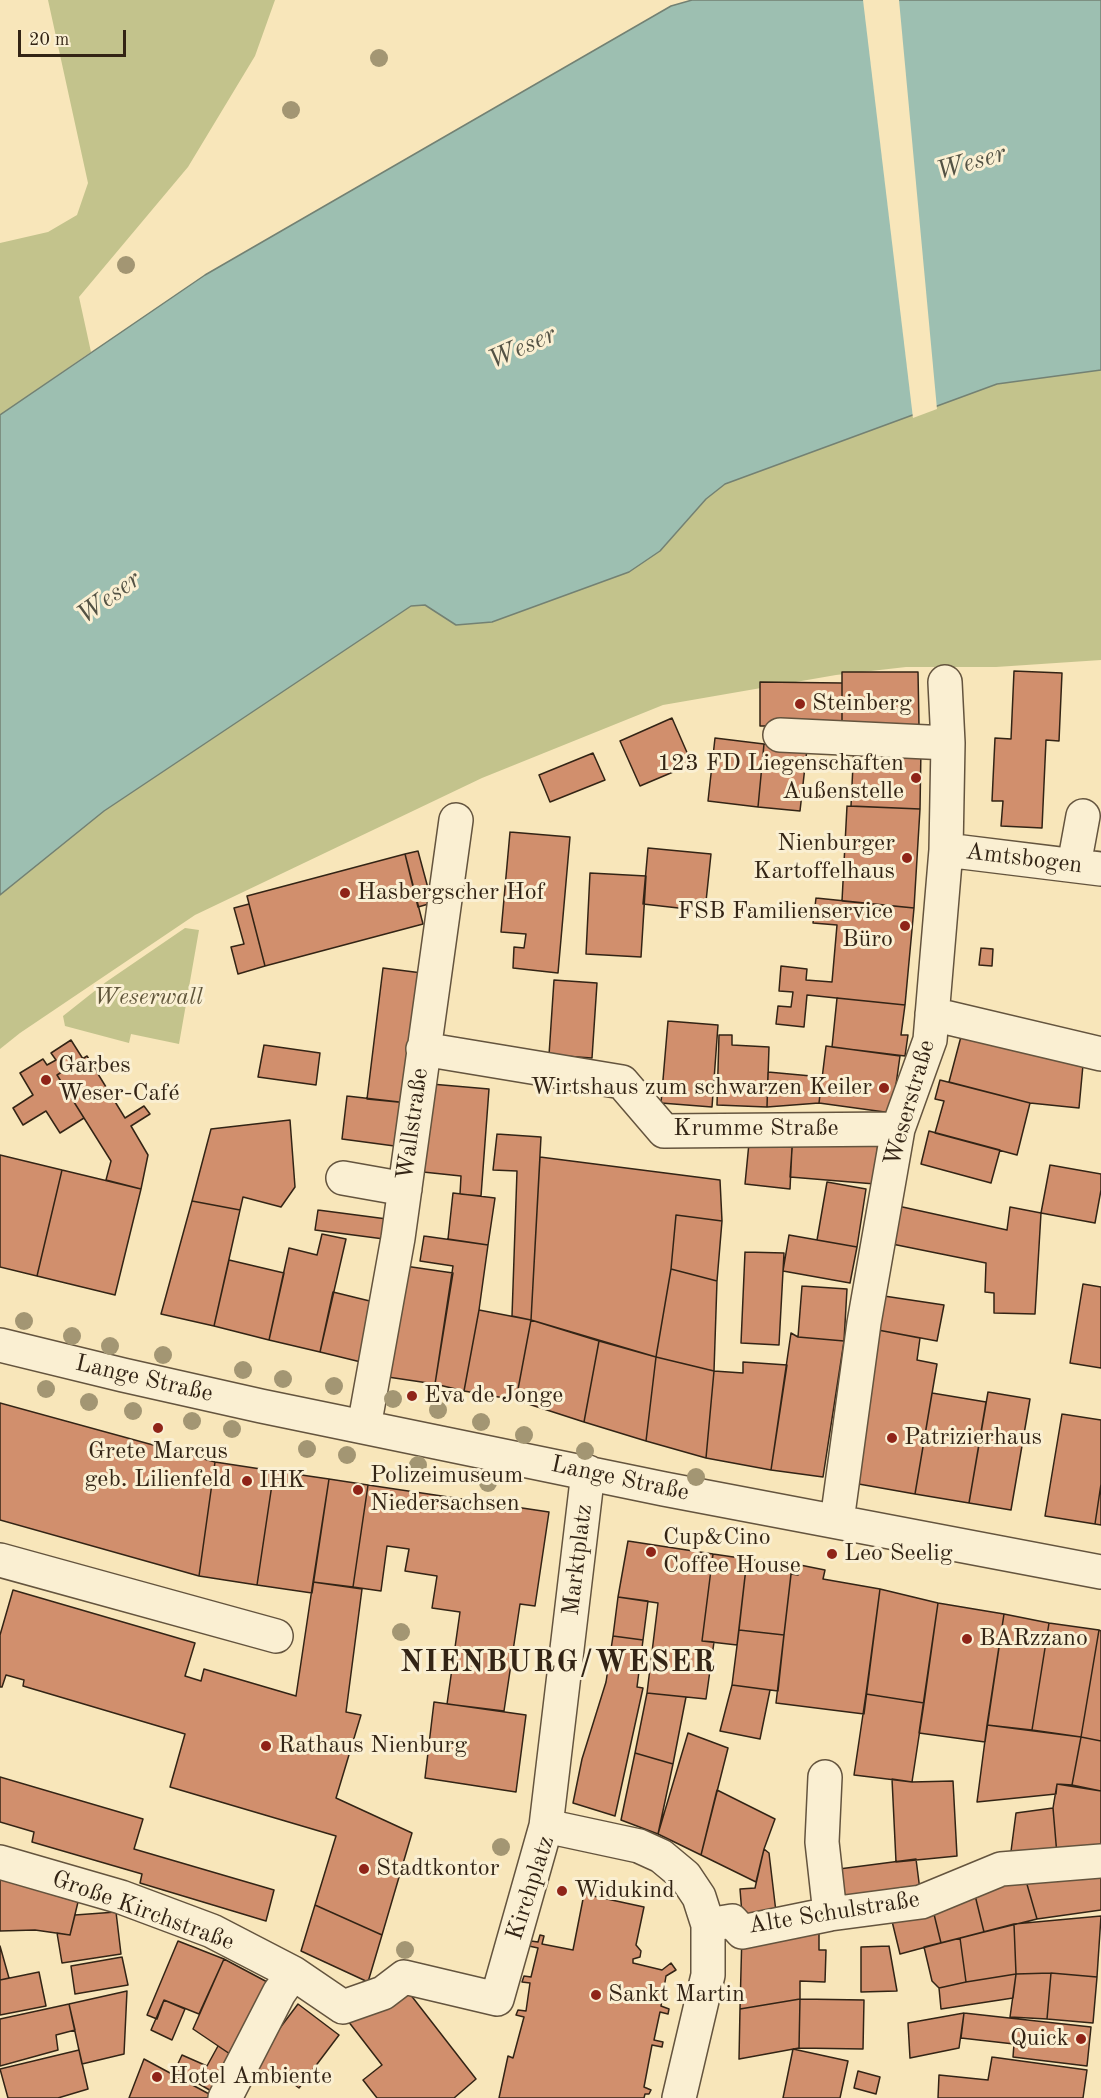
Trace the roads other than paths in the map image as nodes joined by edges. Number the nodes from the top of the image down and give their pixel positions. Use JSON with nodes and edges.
{"nodes":[{"id":1,"x":945,"y":682,"type":"dead end"},
{"id":2,"x":780,"y":735,"type":"dead end"},
{"id":3,"x":948,"y":742,"type":"junction"},
{"id":4,"x":1083,"y":816,"type":"dead end"},
{"id":5,"x":456,"y":820,"type":"dead end"},
{"id":6,"x":946,"y":850,"type":"junction"},
{"id":7,"x":1088,"y":867,"type":"edge"},
{"id":8,"x":932,"y":1014,"type":"junction"},
{"id":9,"x":423,"y":1049,"type":"junction"},
{"id":10,"x":1101,"y":1054,"type":"edge"},
{"id":11,"x":898,"y":1129,"type":"junction"},
{"id":12,"x":343,"y":1178,"type":"dead end"},
{"id":13,"x":405,"y":1189,"type":"junction"},
{"id":14,"x":0,"y":1344,"type":"edge"},
{"id":15,"x":364,"y":1427,"type":"junction"},
{"id":16,"x":588,"y":1472,"type":"junction"},
{"id":17,"x":837,"y":1521,"type":"junction"},
{"id":18,"x":0,"y":1560,"type":"edge"},
{"id":19,"x":1101,"y":1572,"type":"edge"},
{"id":20,"x":276,"y":1636,"type":"dead end"},
{"id":21,"x":825,"y":1777,"type":"dead end"},
{"id":22,"x":546,"y":1826,"type":"junction"},
{"id":23,"x":1101,"y":1861,"type":"edge"},
{"id":24,"x":0,"y":1862,"type":"edge"},
{"id":25,"x":830,"y":1914,"type":"junction"},
{"id":26,"x":708,"y":1925,"type":"junction"},
{"id":27,"x":293,"y":1973,"type":"junction"},
{"id":28,"x":344,"y":2007,"type":"joint"},
{"id":29,"x":225,"y":2098,"type":"edge"},
{"id":30,"x":679,"y":2098,"type":"edge"}],
"edges":[{"from":1,"to":3,"type":"street","name":"Weserstraße"},
{"from":2,"to":3,"type":"street"},
{"from":3,"to":6,"type":"street","name":"Weserstraße"},
{"from":4,"to":7,"type":"street"},
{"from":5,"to":9,"type":"street","name":"Wallstraße"},
{"from":6,"to":7,"type":"street","name":"Amtsbogen"},
{"from":6,"to":8,"type":"street","name":"Weserstraße"},
{"from":8,"to":10,"type":"street"},
{"from":8,"to":11,"type":"street","name":"Weserstraße"},
{"from":9,"to":11,"type":"street","name":"Krumme Straße"},
{"from":9,"to":13,"type":"street","name":"Wallstraße"},
{"from":11,"to":17,"type":"street","name":"Weserstraße"},
{"from":12,"to":13,"type":"street"},
{"from":13,"to":15,"type":"street","name":"Wallstraße"},
{"from":14,"to":15,"type":"street","name":"Lange Straße"},
{"from":15,"to":16,"type":"street","name":"Lange Straße"},
{"from":16,"to":17,"type":"street","name":"Lange Straße"},
{"from":16,"to":22,"type":"street","name":"Marktplatz"},
{"from":17,"to":19,"type":"street","name":"Lange Straße"},
{"from":18,"to":20,"type":"street"},
{"from":21,"to":25,"type":"street"},
{"from":22,"to":26,"type":"street","name":"Kirchplatz"},
{"from":22,"to":28,"type":"street","name":"Kirchplatz"},
{"from":23,"to":25,"type":"street","name":"Alte Schulstraße"},
{"from":24,"to":27,"type":"street","name":"Große Kirchstraße"},
{"from":25,"to":26,"type":"street","name":"Alte Schulstraße"},
{"from":26,"to":30,"type":"street","name":"Kirchplatz"},
{"from":27,"to":28,"type":"street","name":"Große Kirchstraße"},
{"from":27,"to":29,"type":"street"}]}
